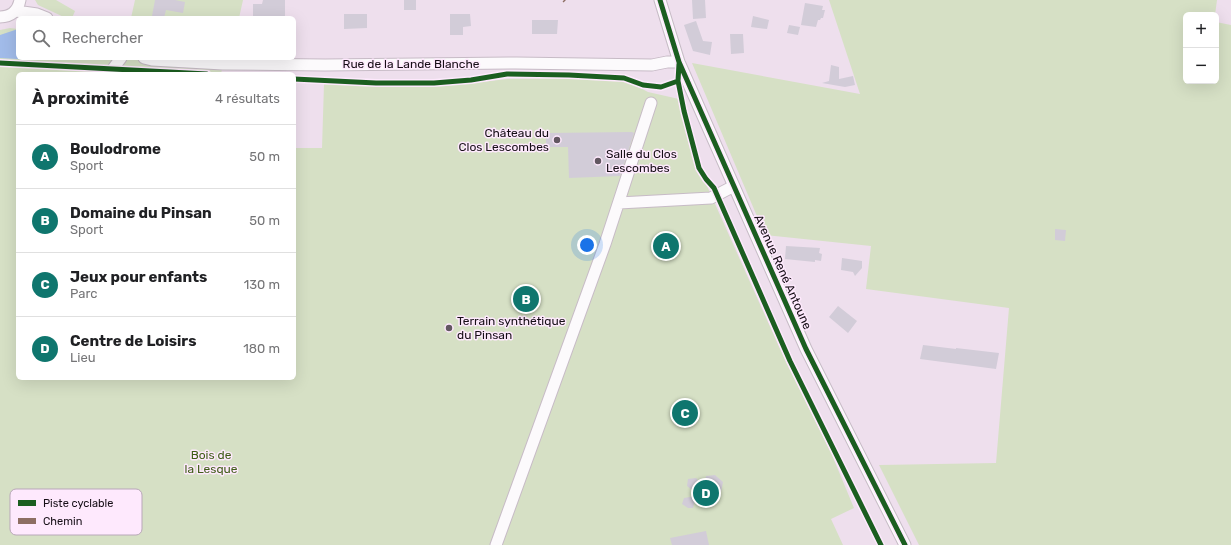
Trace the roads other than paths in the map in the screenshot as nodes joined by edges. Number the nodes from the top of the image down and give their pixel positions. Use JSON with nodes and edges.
{"nodes":[{"id":1,"x":660,"y":0,"type":"edge"},
{"id":2,"x":19,"y":4,"type":"edge"},
{"id":3,"x":42,"y":16,"type":"edge"},
{"id":4,"x":0,"y":17,"type":"edge"},
{"id":5,"x":120,"y":60,"type":"edge"},
{"id":6,"x":152,"y":60,"type":"edge"},
{"id":7,"x":679,"y":62,"type":"junction"},
{"id":8,"x":111,"y":72,"type":"edge"},
{"id":9,"x":651,"y":103,"type":"dead end"},
{"id":10,"x":734,"y":186,"type":"junction"},
{"id":11,"x":619,"y":203,"type":"junction"},
{"id":12,"x":496,"y":545,"type":"edge"},
{"id":13,"x":905,"y":545,"type":"edge"}],
"edges":[{"from":1,"to":7,"type":"street","name":"Avenue René Antoune"},
{"from":2,"to":3,"type":"street"},
{"from":2,"to":4,"type":"street"},
{"from":5,"to":8,"type":"street"},
{"from":6,"to":7,"type":"street","name":"Rue de la Lande Blanche"},
{"from":7,"to":10,"type":"street","name":"Avenue René Antoune"},
{"from":9,"to":11,"type":"street"},
{"from":10,"to":11,"type":"street"},
{"from":10,"to":13,"type":"street","name":"Avenue René Antoune"},
{"from":11,"to":12,"type":"street"}]}
